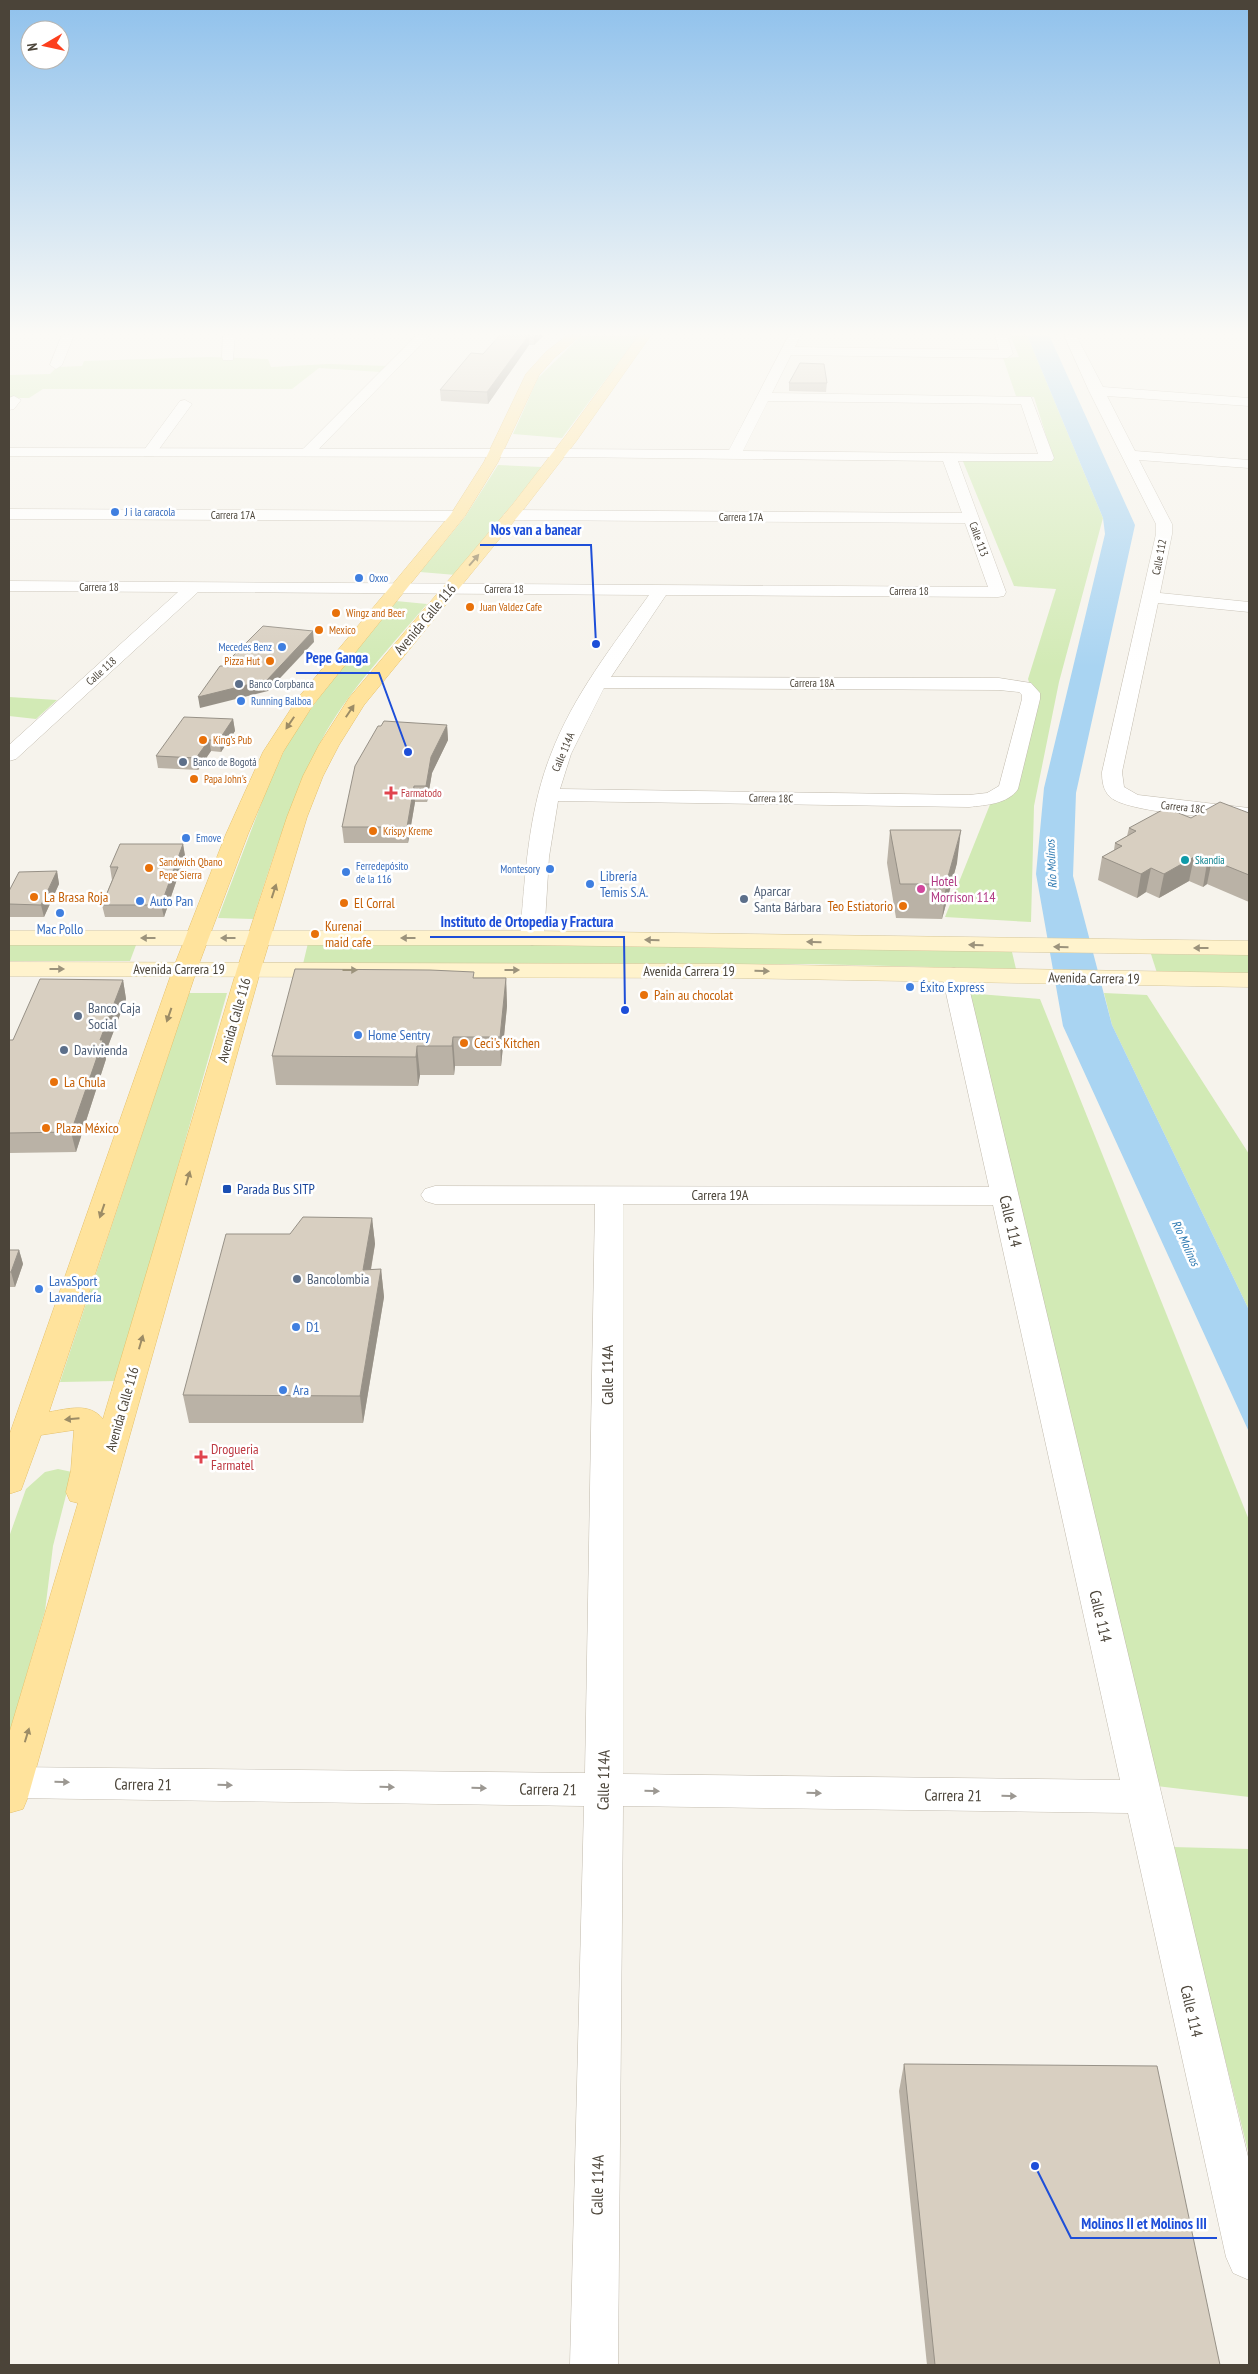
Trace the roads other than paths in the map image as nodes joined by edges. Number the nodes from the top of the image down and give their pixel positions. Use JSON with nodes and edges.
{"nodes":[{"id":1,"x":154,"y":446,"type":"edge"},
{"id":2,"x":315,"y":446,"type":"edge"},
{"id":3,"x":498,"y":446,"type":"edge"},
{"id":4,"x":564,"y":446,"type":"edge"},
{"id":5,"x":739,"y":446,"type":"edge"},
{"id":6,"x":1043,"y":446,"type":"edge"},
{"id":7,"x":1125,"y":446,"type":"edge"},
{"id":8,"x":9,"y":452,"type":"edge"},
{"id":9,"x":149,"y":453,"type":"junction"},
{"id":10,"x":495,"y":453,"type":"junction"},
{"id":11,"x":559,"y":453,"type":"junction"},
{"id":12,"x":307,"y":454,"type":"junction"},
{"id":13,"x":734,"y":455,"type":"junction"},
{"id":14,"x":1130,"y":455,"type":"junction"},
{"id":15,"x":949,"y":458,"type":"junction"},
{"id":16,"x":1249,"y":464,"type":"edge"},
{"id":17,"x":9,"y":514,"type":"edge"},
{"id":18,"x":511,"y":515,"type":"junction"},
{"id":19,"x":457,"y":516,"type":"junction"},
{"id":20,"x":972,"y":518,"type":"junction"},
{"id":21,"x":9,"y":586,"type":"edge"},
{"id":22,"x":194,"y":587,"type":"junction"},
{"id":23,"x":396,"y":588,"type":"junction"},
{"id":24,"x":450,"y":588,"type":"junction"},
{"id":25,"x":661,"y":590,"type":"junction"},
{"id":26,"x":998,"y":592,"type":"joint"},
{"id":27,"x":1152,"y":597,"type":"junction"},
{"id":28,"x":1249,"y":607,"type":"edge"},
{"id":29,"x":599,"y":682,"type":"junction"},
{"id":30,"x":9,"y":755,"type":"edge"},
{"id":31,"x":1118,"y":794,"type":"joint"},
{"id":32,"x":549,"y":795,"type":"junction"},
{"id":33,"x":992,"y":798,"type":"joint"},
{"id":34,"x":1249,"y":814,"type":"edge"},
{"id":35,"x":9,"y":938,"type":"edge"},
{"id":36,"x":196,"y":938,"type":"junction"},
{"id":37,"x":259,"y":938,"type":"junction"},
{"id":38,"x":532,"y":938,"type":"junction"},
{"id":39,"x":1249,"y":948,"type":"edge"},
{"id":40,"x":9,"y":969,"type":"edge"},
{"id":41,"x":185,"y":969,"type":"junction"},
{"id":42,"x":248,"y":970,"type":"junction"},
{"id":43,"x":954,"y":975,"type":"junction"},
{"id":44,"x":1249,"y":980,"type":"edge"},
{"id":45,"x":435,"y":1195,"type":"dead end"},
{"id":46,"x":609,"y":1195,"type":"junction"},
{"id":47,"x":1005,"y":1196,"type":"junction"},
{"id":48,"x":18,"y":1426,"type":"edge"},
{"id":49,"x":9,"y":1482,"type":"edge"},
{"id":50,"x":55,"y":1641,"type":"junction"},
{"id":51,"x":11,"y":1789,"type":"edge"},
{"id":52,"x":603,"y":1790,"type":"junction"},
{"id":53,"x":1143,"y":1798,"type":"junction"},
{"id":54,"x":1249,"y":2257,"type":"edge"},
{"id":55,"x":594,"y":2365,"type":"edge"}],
"edges":[{"from":1,"to":9,"type":"street"},
{"from":2,"to":12,"type":"street"},
{"from":3,"to":10,"type":"main road"},
{"from":4,"to":11,"type":"main road","name":"Avenida Calle 116"},
{"from":5,"to":13,"type":"street"},
{"from":6,"to":15,"type":"street"},
{"from":7,"to":14,"type":"street","name":"Calle 112"},
{"from":8,"to":9,"type":"street"},
{"from":9,"to":12,"type":"street"},
{"from":10,"to":11,"type":"street"},
{"from":10,"to":12,"type":"street"},
{"from":10,"to":19,"type":"main road"},
{"from":11,"to":13,"type":"street"},
{"from":11,"to":18,"type":"main road","name":"Avenida Calle 116"},
{"from":13,"to":15,"type":"street"},
{"from":14,"to":16,"type":"street"},
{"from":14,"to":27,"type":"street","name":"Calle 112"},
{"from":15,"to":20,"type":"street","name":"Calle 113"},
{"from":17,"to":19,"type":"street","name":"Carrera 17A"},
{"from":18,"to":20,"type":"street","name":"Carrera 17A"},
{"from":24,"to":18,"type":"main road","name":"Avenida Calle 116","one_way":true},
{"from":19,"to":23,"type":"main road"},
{"from":20,"to":26,"type":"street","name":"Calle 113"},
{"from":21,"to":22,"type":"street","name":"Carrera 18"},
{"from":22,"to":23,"type":"street","name":"Carrera 18"},
{"from":22,"to":30,"type":"street","name":"Calle 118"},
{"from":23,"to":24,"type":"street","name":"Carrera 18"},
{"from":23,"to":36,"type":"main road","one_way":true},
{"from":24,"to":25,"type":"street","name":"Carrera 18"},
{"from":37,"to":24,"type":"main road","name":"Avenida Calle 116","one_way":true},
{"from":25,"to":26,"type":"street","name":"Carrera 18"},
{"from":25,"to":29,"type":"street","name":"Calle 114A"},
{"from":27,"to":28,"type":"street"},
{"from":27,"to":31,"type":"street","name":"Calle 112"},
{"from":29,"to":32,"type":"street","name":"Calle 114A"},
{"from":29,"to":33,"type":"street","name":"Carrera 18A"},
{"from":31,"to":34,"type":"street","name":"Carrera 18C"},
{"from":32,"to":33,"type":"street","name":"Carrera 18C"},
{"from":32,"to":38,"type":"street","name":"Calle 114A"},
{"from":36,"to":35,"type":"main road","one_way":true},
{"from":37,"to":36,"type":"main road","one_way":true},
{"from":36,"to":41,"type":"main road"},
{"from":38,"to":37,"type":"main road","one_way":true},
{"from":37,"to":42,"type":"main road","name":"Avenida Calle 116"},
{"from":39,"to":38,"type":"main road","one_way":true},
{"from":40,"to":41,"type":"main road","name":"Avenida Carrera 19","one_way":true},
{"from":41,"to":42,"type":"main road","name":"Avenida Carrera 19"},
{"from":41,"to":48,"type":"main road","one_way":true},
{"from":42,"to":43,"type":"main road","name":"Avenida Carrera 19","one_way":true},
{"from":50,"to":42,"type":"main road","name":"Avenida Calle 116","one_way":true},
{"from":43,"to":44,"type":"main road","name":"Avenida Carrera 19"},
{"from":43,"to":47,"type":"street","name":"Calle 114"},
{"from":45,"to":46,"type":"street","name":"Carrera 19A"},
{"from":46,"to":47,"type":"street","name":"Carrera 19A"},
{"from":46,"to":52,"type":"street","name":"Calle 114A"},
{"from":47,"to":53,"type":"street","name":"Calle 114"},
{"from":48,"to":49,"type":"main road"},
{"from":50,"to":48,"type":"main road","one_way":true},
{"from":51,"to":50,"type":"main road","name":"Avenida Calle 116","one_way":true},
{"from":51,"to":52,"type":"street","name":"Carrera 21","one_way":true},
{"from":52,"to":53,"type":"street","name":"Carrera 21","one_way":true},
{"from":52,"to":55,"type":"street","name":"Calle 114A"},
{"from":53,"to":54,"type":"street","name":"Calle 114"}]}
